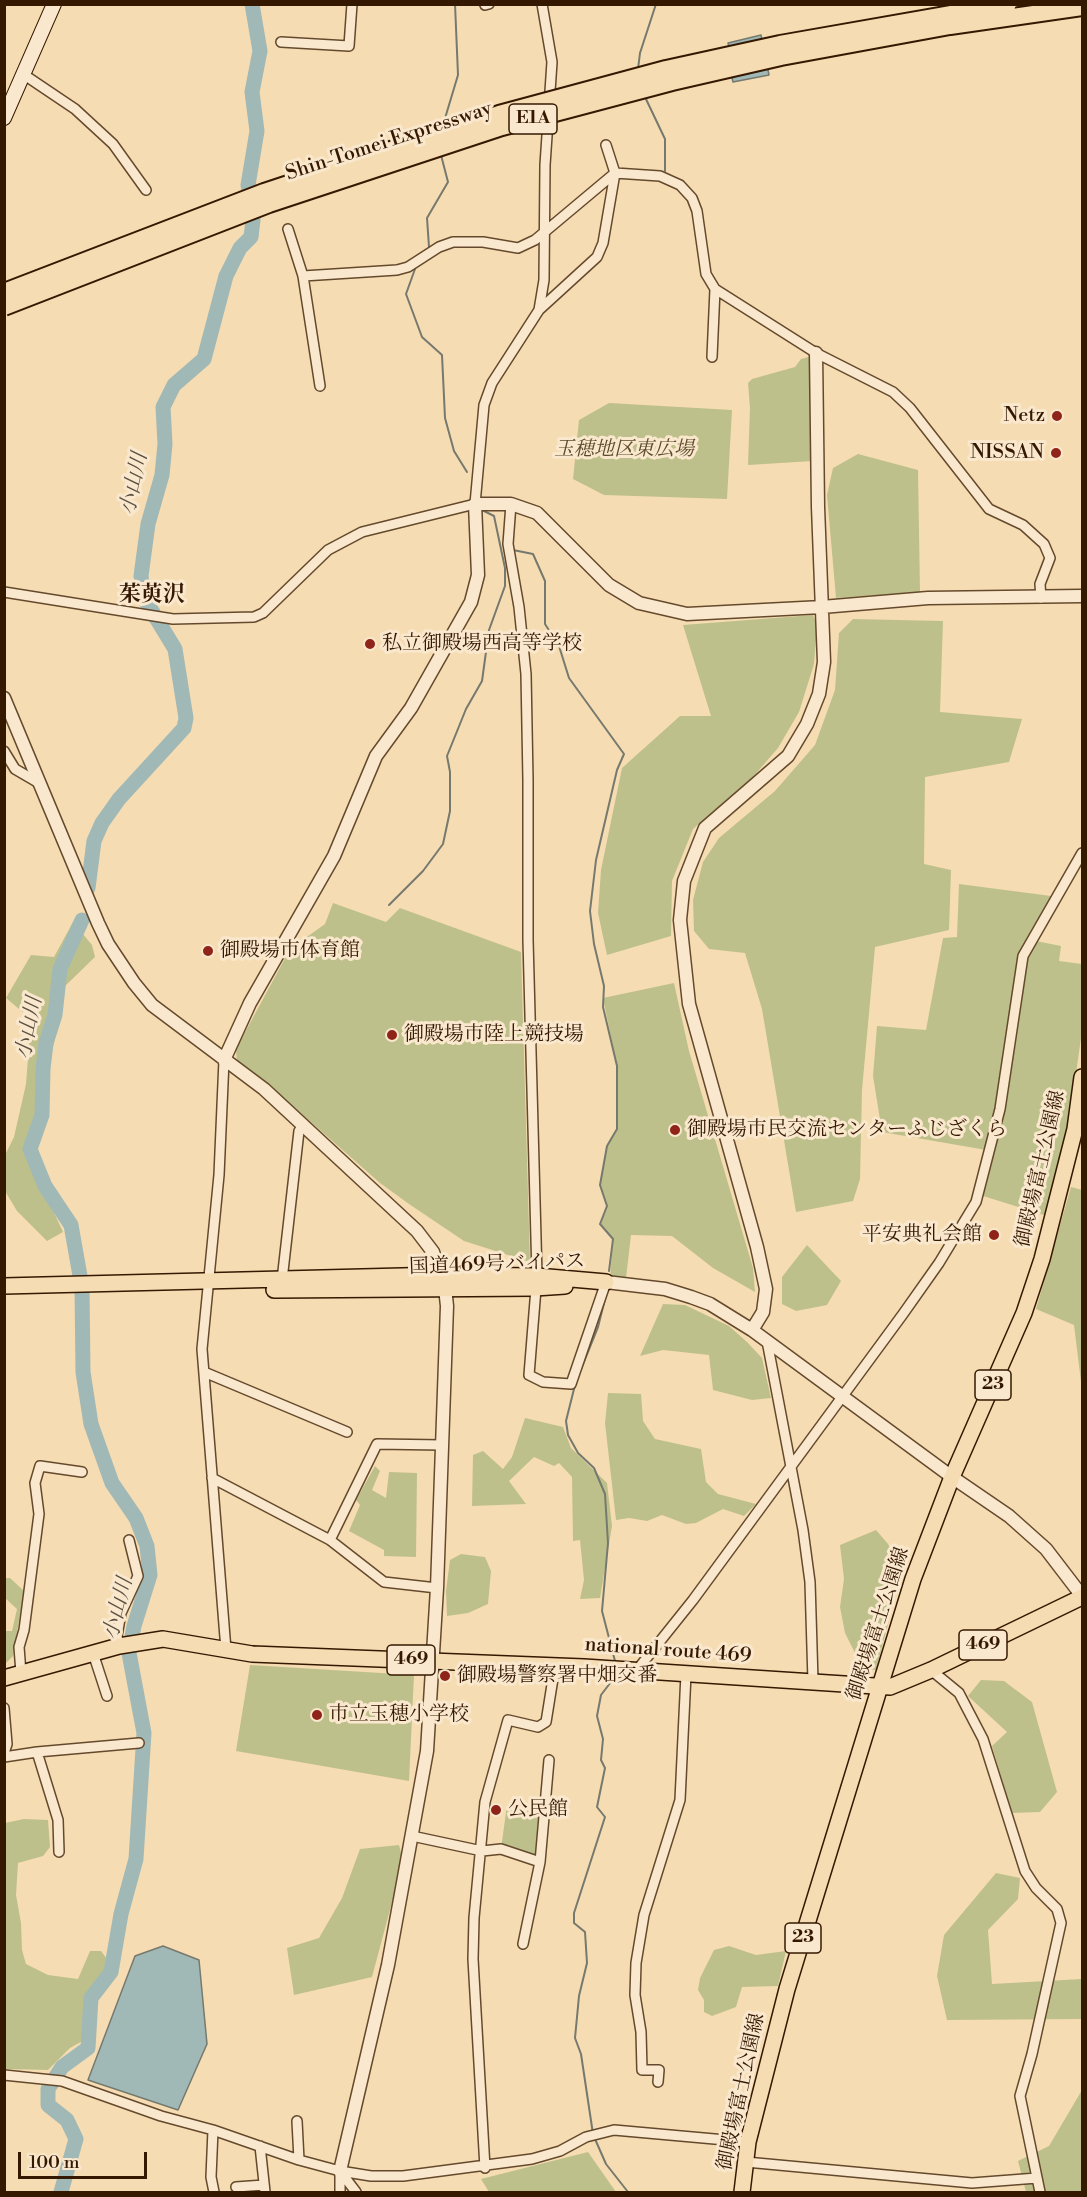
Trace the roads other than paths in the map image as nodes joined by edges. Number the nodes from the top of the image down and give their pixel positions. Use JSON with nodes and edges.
{"nodes":[{"id":1,"x":54,"y":4,"type":"edge"},
{"id":2,"x":352,"y":4,"type":"edge"},
{"id":3,"x":542,"y":4,"type":"edge"},
{"id":4,"x":1008,"y":4,"type":"edge"},
{"id":5,"x":1083,"y":7,"type":"edge"},
{"id":6,"x":281,"y":42,"type":"dead end"},
{"id":7,"x":23,"y":74,"type":"junction"},
{"id":8,"x":4,"y":118,"type":"edge"},
{"id":9,"x":606,"y":145,"type":"dead end"},
{"id":10,"x":615,"y":173,"type":"junction"},
{"id":11,"x":146,"y":190,"type":"dead end"},
{"id":12,"x":288,"y":229,"type":"dead end"},
{"id":13,"x":545,"y":235,"type":"junction"},
{"id":14,"x":303,"y":276,"type":"junction"},
{"id":15,"x":715,"y":289,"type":"junction"},
{"id":16,"x":4,"y":292,"type":"edge"},
{"id":17,"x":4,"y":306,"type":"edge"},
{"id":18,"x":539,"y":310,"type":"junction"},
{"id":19,"x":816,"y":353,"type":"junction"},
{"id":20,"x":712,"y":357,"type":"dead end"},
{"id":21,"x":320,"y":386,"type":"dead end"},
{"id":22,"x":475,"y":504,"type":"junction"},
{"id":23,"x":511,"y":504,"type":"junction"},
{"id":24,"x":4,"y":592,"type":"edge"},
{"id":25,"x":1083,"y":596,"type":"edge"},
{"id":26,"x":1041,"y":598,"type":"junction"},
{"id":27,"x":822,"y":607,"type":"junction"},
{"id":28,"x":4,"y":698,"type":"edge"},
{"id":29,"x":4,"y":751,"type":"edge"},
{"id":30,"x":39,"y":783,"type":"junction"},
{"id":31,"x":1083,"y":853,"type":"edge"},
{"id":32,"x":224,"y":1060,"type":"junction"},
{"id":33,"x":1083,"y":1077,"type":"edge"},
{"id":34,"x":303,"y":1126,"type":"junction"},
{"id":35,"x":282,"y":1280,"type":"junction"},
{"id":36,"x":443,"y":1282,"type":"junction"},
{"id":37,"x":536,"y":1282,"type":"junction"},
{"id":38,"x":606,"y":1282,"type":"junction"},
{"id":39,"x":4,"y":1286,"type":"edge"},
{"id":40,"x":206,"y":1286,"type":"junction"},
{"id":41,"x":70,"y":1289,"type":"junction"},
{"id":42,"x":4,"y":1294,"type":"edge"},
{"id":43,"x":752,"y":1330,"type":"junction"},
{"id":44,"x":767,"y":1341,"type":"junction"},
{"id":45,"x":204,"y":1372,"type":"junction"},
{"id":46,"x":841,"y":1397,"type":"junction"},
{"id":47,"x":347,"y":1432,"type":"dead end"},
{"id":48,"x":442,"y":1445,"type":"junction"},
{"id":49,"x":790,"y":1465,"type":"junction"},
{"id":50,"x":82,"y":1472,"type":"dead end"},
{"id":51,"x":952,"y":1477,"type":"junction"},
{"id":52,"x":212,"y":1478,"type":"junction"},
{"id":53,"x":129,"y":1540,"type":"dead end"},
{"id":54,"x":330,"y":1540,"type":"junction"},
{"id":55,"x":437,"y":1588,"type":"junction"},
{"id":56,"x":1083,"y":1596,"type":"edge"},
{"id":57,"x":127,"y":1644,"type":"junction"},
{"id":58,"x":226,"y":1650,"type":"junction"},
{"id":59,"x":93,"y":1653,"type":"junction"},
{"id":60,"x":431,"y":1661,"type":"junction"},
{"id":61,"x":555,"y":1666,"type":"junction"},
{"id":62,"x":637,"y":1670,"type":"junction"},
{"id":63,"x":931,"y":1670,"type":"junction"},
{"id":64,"x":21,"y":1673,"type":"junction"},
{"id":65,"x":686,"y":1674,"type":"junction"},
{"id":66,"x":4,"y":1678,"type":"edge"},
{"id":67,"x":813,"y":1681,"type":"junction"},
{"id":68,"x":881,"y":1687,"type":"junction"},
{"id":69,"x":107,"y":1696,"type":"dead end"},
{"id":70,"x":4,"y":1708,"type":"edge"},
{"id":71,"x":139,"y":1743,"type":"dead end"},
{"id":72,"x":37,"y":1752,"type":"junction"},
{"id":73,"x":4,"y":1755,"type":"edge"},
{"id":74,"x":549,"y":1760,"type":"dead end"},
{"id":75,"x":412,"y":1836,"type":"junction"},
{"id":76,"x":482,"y":1851,"type":"junction"},
{"id":77,"x":58,"y":1852,"type":"dead end"},
{"id":78,"x":540,"y":1862,"type":"junction"},
{"id":79,"x":523,"y":1944,"type":"dead end"},
{"id":80,"x":4,"y":2075,"type":"edge"},
{"id":81,"x":658,"y":2082,"type":"dead end"},
{"id":82,"x":297,"y":2121,"type":"dead end"},
{"id":83,"x":213,"y":2130,"type":"junction"},
{"id":84,"x":748,"y":2142,"type":"junction"},
{"id":85,"x":260,"y":2146,"type":"junction"},
{"id":86,"x":299,"y":2160,"type":"junction"},
{"id":87,"x":746,"y":2162,"type":"junction"},
{"id":88,"x":484,"y":2168,"type":"junction"},
{"id":89,"x":340,"y":2171,"type":"junction"},
{"id":90,"x":1037,"y":2178,"type":"junction"},
{"id":91,"x":236,"y":2187,"type":"dead end"},
{"id":92,"x":264,"y":2189,"type":"edge"},
{"id":93,"x":214,"y":2193,"type":"edge"},
{"id":94,"x":340,"y":2193,"type":"edge"},
{"id":95,"x":356,"y":2193,"type":"edge"},
{"id":96,"x":742,"y":2193,"type":"edge"},
{"id":97,"x":1040,"y":2193,"type":"edge"}],
"edges":[{"from":1,"to":7,"type":"main road"},
{"from":2,"to":6,"type":"street"},
{"from":3,"to":13,"type":"street"},
{"from":4,"to":16,"type":"highway","name":"Shin-Tomei Expressway","number":"E1A","bridge":true},
{"from":5,"to":17,"type":"highway","name":"Shin-Tomei Expressway","number":"E1A","bridge":true},
{"from":7,"to":8,"type":"main road"},
{"from":7,"to":11,"type":"street"},
{"from":9,"to":10,"type":"street"},
{"from":10,"to":13,"type":"street"},
{"from":10,"to":15,"type":"street"},
{"from":10,"to":18,"type":"street"},
{"from":12,"to":14,"type":"street"},
{"from":13,"to":14,"type":"street"},
{"from":13,"to":18,"type":"street"},
{"from":14,"to":21,"type":"street"},
{"from":15,"to":19,"type":"street"},
{"from":15,"to":20,"type":"street"},
{"from":18,"to":22,"type":"street"},
{"from":19,"to":26,"type":"street"},
{"from":19,"to":27,"type":"street"},
{"from":22,"to":23,"type":"street"},
{"from":22,"to":24,"type":"street"},
{"from":22,"to":32,"type":"street"},
{"from":23,"to":27,"type":"street"},
{"from":23,"to":37,"type":"street"},
{"from":25,"to":26,"type":"street"},
{"from":26,"to":27,"type":"street"},
{"from":27,"to":43,"type":"street"},
{"from":28,"to":30,"type":"street"},
{"from":29,"to":30,"type":"street"},
{"from":30,"to":32,"type":"street"},
{"from":31,"to":46,"type":"street"},
{"from":32,"to":34,"type":"street"},
{"from":32,"to":40,"type":"street"},
{"from":33,"to":51,"type":"main road","name":"御殿場富士公園線","number":"23"},
{"from":34,"to":35,"type":"street"},
{"from":34,"to":36,"type":"street"},
{"from":35,"to":36,"type":"main road","name":"国道469号バイパス"},
{"from":35,"to":40,"type":"main road","name":"国道469号バイパス"},
{"from":36,"to":37,"type":"main road","name":"国道469号バイパス"},
{"from":36,"to":40,"type":"main road","name":"国道469号バイパス"},
{"from":36,"to":48,"type":"street"},
{"from":37,"to":38,"type":"main road","name":"国道469号バイパス"},
{"from":37,"to":38,"type":"street"},
{"from":38,"to":43,"type":"street"},
{"from":39,"to":41,"type":"main road","name":"国道469号バイパス"},
{"from":40,"to":41,"type":"main road","name":"国道469号バイパス"},
{"from":40,"to":45,"type":"street"},
{"from":41,"to":42,"type":"main road","name":"国道469号バイパス"},
{"from":43,"to":44,"type":"street"},
{"from":44,"to":46,"type":"street"},
{"from":44,"to":49,"type":"street"},
{"from":45,"to":47,"type":"street"},
{"from":45,"to":52,"type":"street"},
{"from":46,"to":49,"type":"street"},
{"from":46,"to":51,"type":"street"},
{"from":48,"to":54,"type":"street"},
{"from":48,"to":55,"type":"street"},
{"from":49,"to":62,"type":"street"},
{"from":49,"to":67,"type":"street"},
{"from":50,"to":64,"type":"street"},
{"from":51,"to":56,"type":"street"},
{"from":51,"to":68,"type":"main road","name":"御殿場富士公園線","number":"23"},
{"from":52,"to":54,"type":"street"},
{"from":52,"to":58,"type":"street"},
{"from":53,"to":57,"type":"street"},
{"from":54,"to":55,"type":"street"},
{"from":55,"to":60,"type":"street"},
{"from":56,"to":63,"type":"main road","name":"national route 469","number":"469"},
{"from":57,"to":58,"type":"main road","name":"national route 469","number":"469"},
{"from":57,"to":59,"type":"main road","number":"469"},
{"from":58,"to":60,"type":"main road","name":"national route 469","number":"469"},
{"from":59,"to":64,"type":"main road","number":"469"},
{"from":59,"to":69,"type":"street"},
{"from":60,"to":61,"type":"main road","name":"national route 469","number":"469"},
{"from":60,"to":75,"type":"street"},
{"from":61,"to":62,"type":"main road","name":"national route 469","number":"469"},
{"from":61,"to":76,"type":"street"},
{"from":62,"to":65,"type":"main road","name":"national route 469","number":"469"},
{"from":63,"to":68,"type":"main road","name":"national route 469","number":"469"},
{"from":63,"to":90,"type":"street"},
{"from":64,"to":66,"type":"main road","number":"469"},
{"from":65,"to":67,"type":"main road","name":"national route 469","number":"469"},
{"from":65,"to":81,"type":"street"},
{"from":67,"to":68,"type":"main road","name":"national route 469","number":"469"},
{"from":68,"to":84,"type":"main road","name":"御殿場富士公園線","number":"23"},
{"from":70,"to":73,"type":"street"},
{"from":71,"to":72,"type":"street"},
{"from":72,"to":73,"type":"street"},
{"from":72,"to":77,"type":"street"},
{"from":74,"to":78,"type":"street"},
{"from":75,"to":76,"type":"street"},
{"from":75,"to":89,"type":"street"},
{"from":76,"to":78,"type":"street"},
{"from":76,"to":88,"type":"street"},
{"from":78,"to":79,"type":"street"},
{"from":80,"to":83,"type":"street"},
{"from":82,"to":86,"type":"street"},
{"from":83,"to":85,"type":"street"},
{"from":83,"to":93,"type":"street"},
{"from":84,"to":87,"type":"main road","name":"御殿場富士公園線","number":"23"},
{"from":84,"to":88,"type":"street"},
{"from":85,"to":86,"type":"street"},
{"from":85,"to":92,"type":"street"},
{"from":86,"to":89,"type":"street"},
{"from":87,"to":90,"type":"street"},
{"from":87,"to":96,"type":"main road","name":"御殿場富士公園線","number":"23"},
{"from":88,"to":89,"type":"street"},
{"from":89,"to":94,"type":"street"},
{"from":89,"to":95,"type":"street"},
{"from":90,"to":97,"type":"street"},
{"from":91,"to":92,"type":"street"}]}
